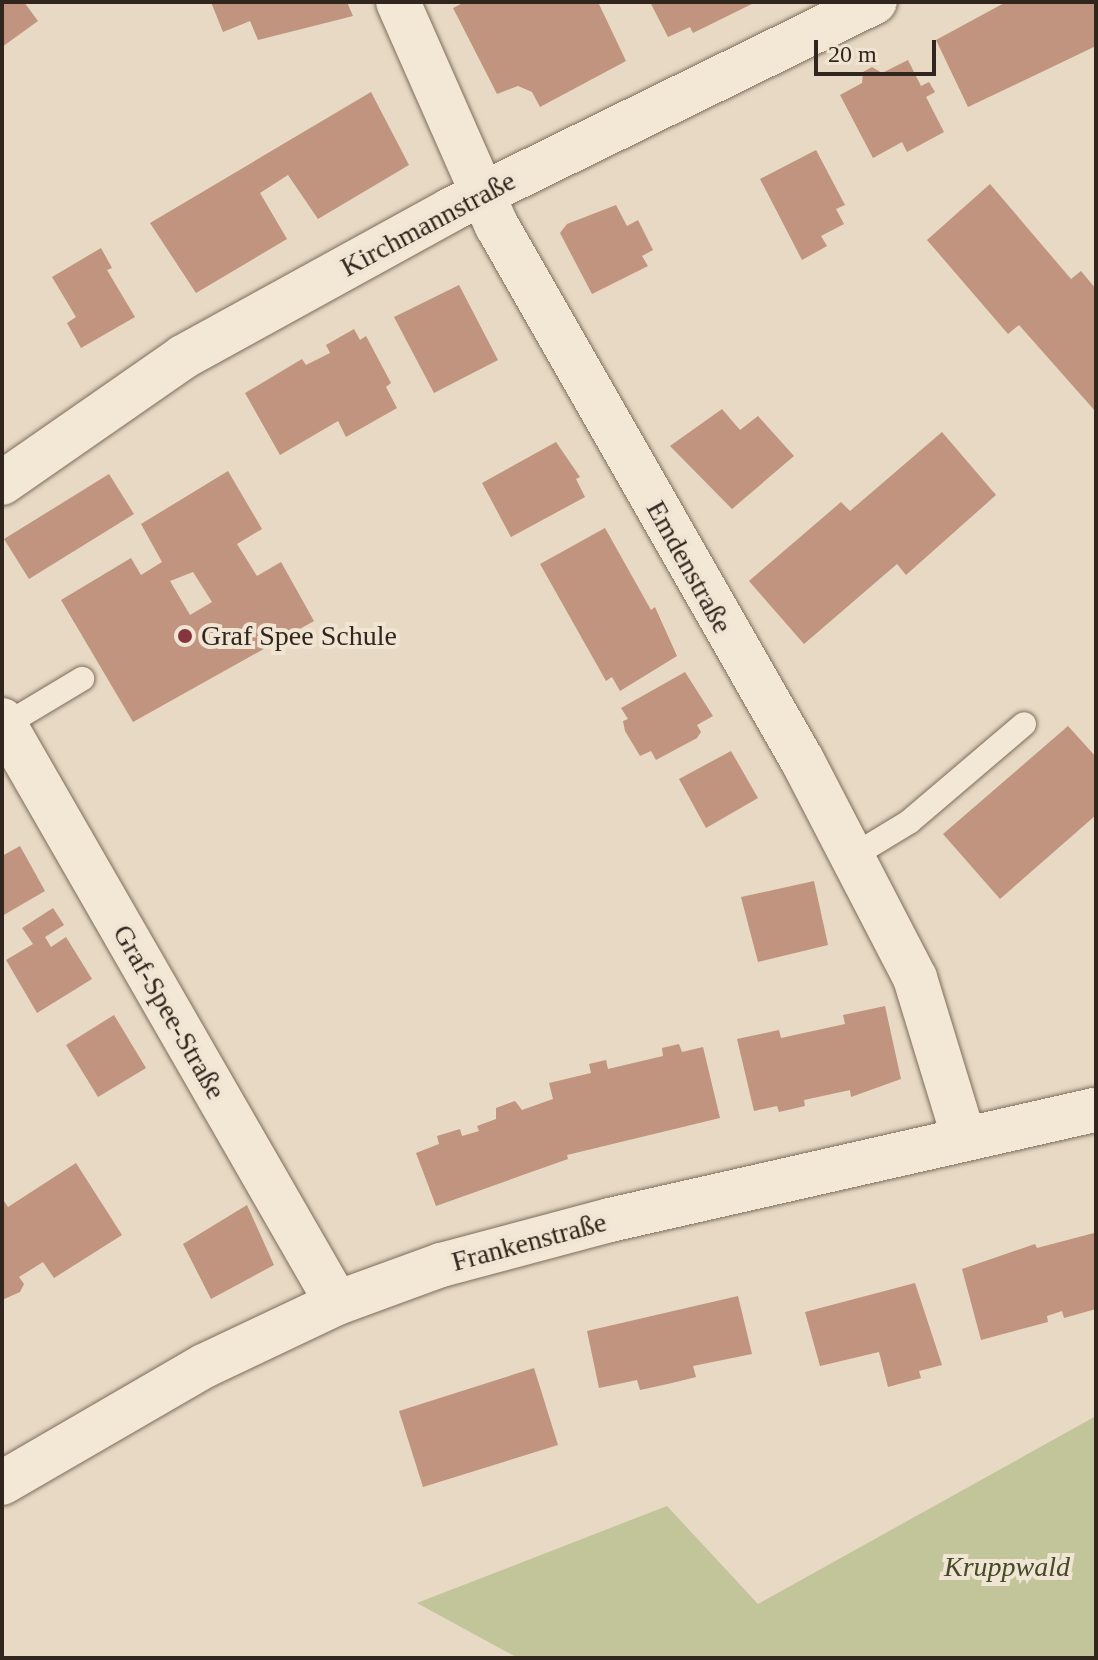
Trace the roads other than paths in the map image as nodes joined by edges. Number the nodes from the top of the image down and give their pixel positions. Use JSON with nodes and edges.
{"nodes":[{"id":1,"x":398,"y":2,"type":"edge"},
{"id":2,"x":875,"y":2,"type":"edge"},
{"id":3,"x":481,"y":194,"type":"junction"},
{"id":4,"x":2,"y":483,"type":"edge"},
{"id":5,"x":82,"y":679,"type":"dead end"},
{"id":6,"x":3,"y":722,"type":"edge"},
{"id":7,"x":1024,"y":724,"type":"dead end"},
{"id":8,"x":853,"y":856,"type":"junction"},
{"id":9,"x":1096,"y":1110,"type":"edge"},
{"id":10,"x":964,"y":1138,"type":"junction"},
{"id":11,"x":337,"y":1303,"type":"junction"},
{"id":12,"x":2,"y":1483,"type":"edge"}],
"edges":[{"from":1,"to":3,"type":"street","name":"Emdenstraße"},
{"from":2,"to":3,"type":"street","name":"Kirchmannstraße"},
{"from":3,"to":4,"type":"street","name":"Kirchmannstraße"},
{"from":3,"to":8,"type":"street","name":"Emdenstraße"},
{"from":5,"to":6,"type":"lane"},
{"from":6,"to":11,"type":"street","name":"Graf-Spee-Straße"},
{"from":7,"to":8,"type":"lane"},
{"from":8,"to":10,"type":"street","name":"Emdenstraße"},
{"from":9,"to":10,"type":"street","name":"Frankenstraße"},
{"from":10,"to":11,"type":"street","name":"Frankenstraße"},
{"from":11,"to":12,"type":"street","name":"Frankenstraße"}]}
